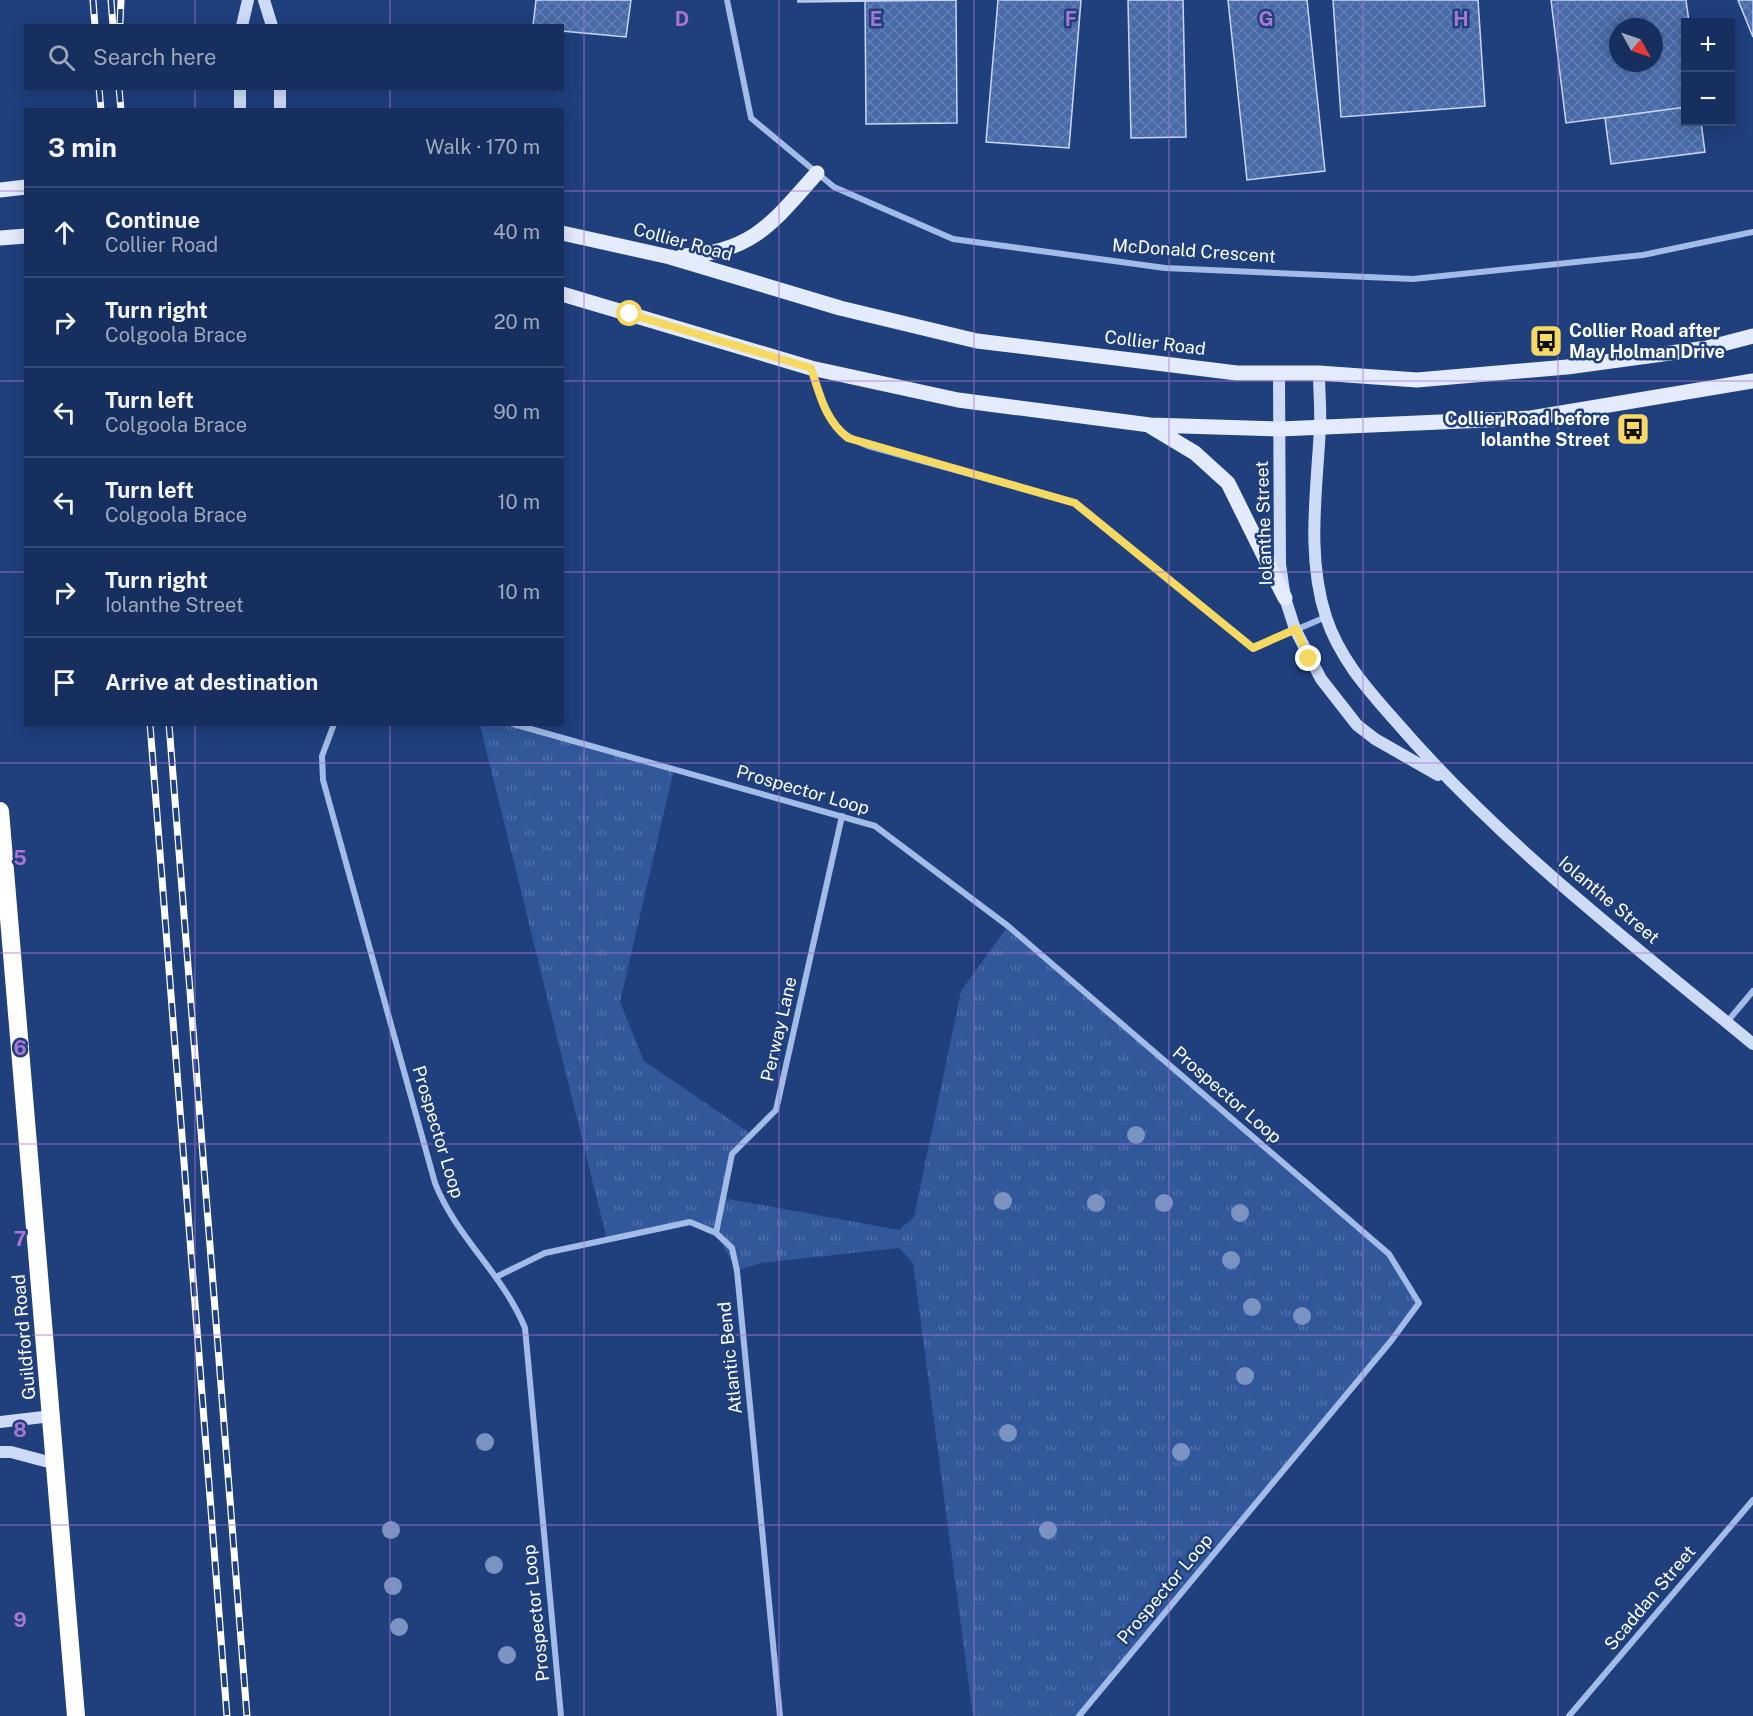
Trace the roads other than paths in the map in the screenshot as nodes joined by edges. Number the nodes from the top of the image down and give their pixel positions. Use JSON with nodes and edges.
{"nodes":[{"id":1,"x":248,"y":0,"type":"edge"},
{"id":2,"x":264,"y":0,"type":"edge"},
{"id":3,"x":727,"y":0,"type":"edge"},
{"id":4,"x":242,"y":24,"type":"edge"},
{"id":5,"x":271,"y":24,"type":"edge"},
{"id":6,"x":240,"y":90,"type":"edge"},
{"id":7,"x":280,"y":90,"type":"edge"},
{"id":8,"x":240,"y":108,"type":"edge"},
{"id":9,"x":280,"y":108,"type":"edge"},
{"id":10,"x":818,"y":173,"type":"junction"},
{"id":11,"x":24,"y":187,"type":"edge"},
{"id":12,"x":0,"y":190,"type":"edge"},
{"id":13,"x":1753,"y":232,"type":"edge"},
{"id":14,"x":564,"y":233,"type":"edge"},
{"id":15,"x":24,"y":236,"type":"edge"},
{"id":16,"x":0,"y":238,"type":"edge"},
{"id":17,"x":670,"y":256,"type":"junction"},
{"id":18,"x":564,"y":295,"type":"edge"},
{"id":19,"x":1753,"y":336,"type":"edge"},
{"id":20,"x":811,"y":368,"type":"junction"},
{"id":21,"x":1319,"y":373,"type":"junction"},
{"id":22,"x":1279,"y":375,"type":"junction"},
{"id":23,"x":1753,"y":381,"type":"edge"},
{"id":24,"x":1150,"y":425,"type":"junction"},
{"id":25,"x":1320,"y":425,"type":"junction"},
{"id":26,"x":1280,"y":429,"type":"junction"},
{"id":27,"x":1285,"y":598,"type":"junction"},
{"id":28,"x":1326,"y":617,"type":"junction"},
{"id":29,"x":1296,"y":629,"type":"junction"},
{"id":30,"x":333,"y":726,"type":"edge"},
{"id":31,"x":520,"y":726,"type":"edge"},
{"id":32,"x":1447,"y":780,"type":"junction"},
{"id":33,"x":0,"y":811,"type":"edge"},
{"id":34,"x":842,"y":816,"type":"junction"},
{"id":35,"x":1753,"y":991,"type":"edge"},
{"id":36,"x":1727,"y":1022,"type":"junction"},
{"id":37,"x":1753,"y":1044,"type":"edge"},
{"id":38,"x":716,"y":1233,"type":"junction"},
{"id":39,"x":496,"y":1277,"type":"junction"},
{"id":40,"x":52,"y":1416,"type":"junction"},
{"id":41,"x":0,"y":1422,"type":"edge"},
{"id":42,"x":0,"y":1452,"type":"edge"},
{"id":43,"x":56,"y":1464,"type":"junction"},
{"id":44,"x":1753,"y":1500,"type":"edge"},
{"id":45,"x":76,"y":1716,"type":"edge"},
{"id":46,"x":561,"y":1716,"type":"edge"},
{"id":47,"x":780,"y":1716,"type":"edge"},
{"id":48,"x":1078,"y":1716,"type":"edge"},
{"id":49,"x":1569,"y":1716,"type":"edge"}],
"edges":[{"from":1,"to":4,"type":"street"},
{"from":2,"to":5,"type":"street"},
{"from":3,"to":10,"type":"street","name":"McDonald Crescent"},
{"from":6,"to":8,"type":"street"},
{"from":7,"to":9,"type":"street"},
{"from":10,"to":13,"type":"street","name":"McDonald Crescent"},
{"from":10,"to":17,"type":"main road"},
{"from":11,"to":12,"type":"main road"},
{"from":14,"to":17,"type":"main road","name":"Collier Road"},
{"from":15,"to":16,"type":"main road"},
{"from":17,"to":22,"type":"main road","name":"Collier Road"},
{"from":18,"to":20,"type":"main road"},
{"from":19,"to":21,"type":"main road","name":"Collier Road"},
{"from":20,"to":24,"type":"main road"},
{"from":20,"to":29,"type":"street"},
{"from":21,"to":22,"type":"main road","name":"Collier Road"},
{"from":21,"to":25,"type":"street","name":"Iolanthe Street"},
{"from":22,"to":26,"type":"street","name":"Iolanthe Street"},
{"from":23,"to":25,"type":"main road"},
{"from":24,"to":26,"type":"main road"},
{"from":24,"to":27,"type":"main road"},
{"from":25,"to":26,"type":"main road"},
{"from":25,"to":28,"type":"street","name":"Iolanthe Street"},
{"from":26,"to":27,"type":"street","name":"Iolanthe Street"},
{"from":27,"to":29,"type":"street","name":"Iolanthe Street"},
{"from":28,"to":29,"type":"street"},
{"from":28,"to":32,"type":"street","name":"Iolanthe Street"},
{"from":29,"to":32,"type":"street","name":"Iolanthe Street"},
{"from":30,"to":39,"type":"street","name":"Prospector Loop"},
{"from":31,"to":34,"type":"street","name":"Prospector Loop"},
{"from":32,"to":36,"type":"street","name":"Iolanthe Street"},
{"from":33,"to":40,"type":"highway","name":"Guildford Road"},
{"from":34,"to":38,"type":"street","name":"Perway Lane"},
{"from":34,"to":48,"type":"street","name":"Prospector Loop"},
{"from":35,"to":36,"type":"street"},
{"from":36,"to":37,"type":"street","name":"Iolanthe Street"},
{"from":38,"to":39,"type":"street"},
{"from":38,"to":47,"type":"street","name":"Atlantic Bend"},
{"from":39,"to":46,"type":"street","name":"Prospector Loop"},
{"from":40,"to":41,"type":"street"},
{"from":40,"to":43,"type":"highway","name":"Guildford Road"},
{"from":42,"to":43,"type":"street"},
{"from":43,"to":45,"type":"highway","name":"Guildford Road"},
{"from":44,"to":49,"type":"street","name":"Scaddan Street"}]}
